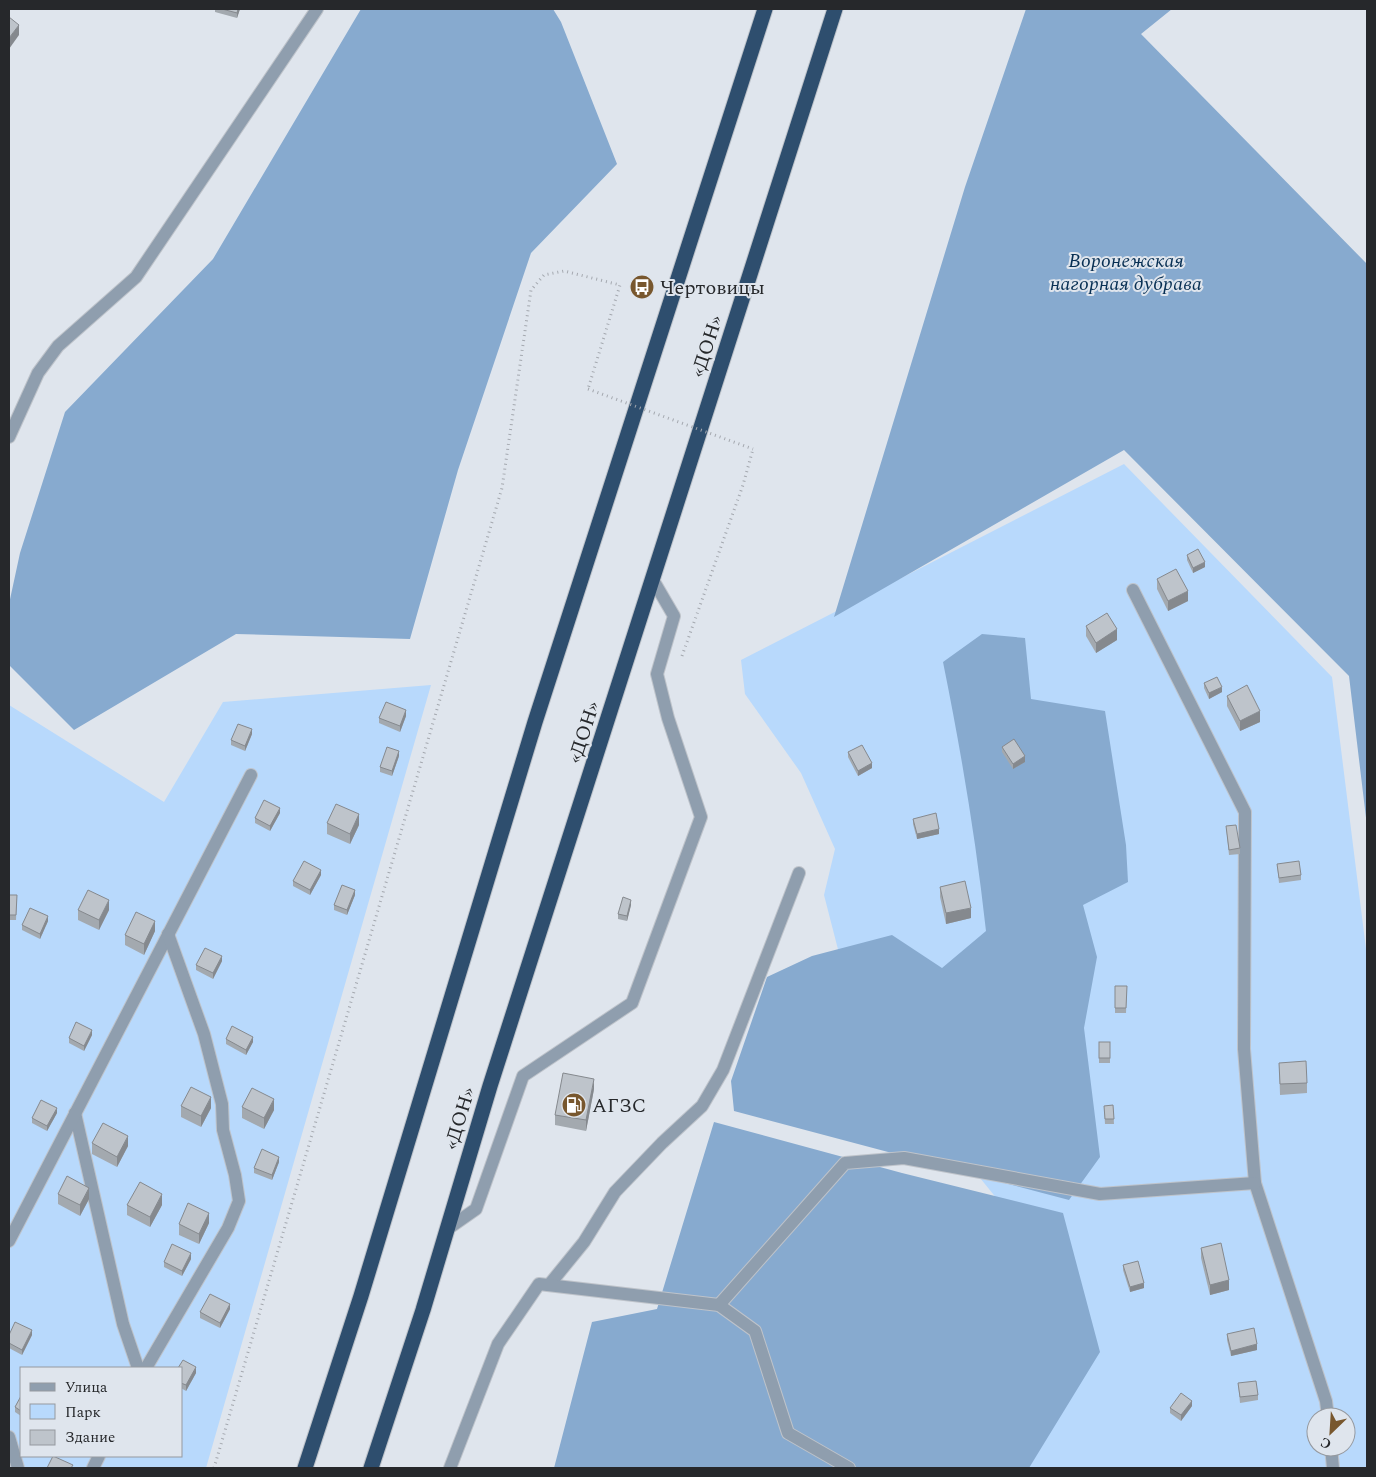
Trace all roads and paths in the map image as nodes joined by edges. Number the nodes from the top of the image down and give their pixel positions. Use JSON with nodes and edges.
{"nodes":[{"id":1,"x":317,"y":9,"type":"edge"},
{"id":2,"x":765,"y":9,"type":"edge"},
{"id":3,"x":835,"y":9,"type":"edge"},
{"id":4,"x":9,"y":437,"type":"edge"},
{"id":5,"x":653,"y":580,"type":"junction"},
{"id":6,"x":1133,"y":590,"type":"dead end"},
{"id":7,"x":682,"y":656,"type":"dead end"},
{"id":8,"x":251,"y":775,"type":"dead end"},
{"id":9,"x":799,"y":874,"type":"dead end"},
{"id":10,"x":168,"y":934,"type":"junction"},
{"id":11,"x":75,"y":1113,"type":"junction"},
{"id":12,"x":1255,"y":1183,"type":"junction"},
{"id":13,"x":446,"y":1230,"type":"junction"},
{"id":14,"x":9,"y":1241,"type":"edge"},
{"id":15,"x":549,"y":1285,"type":"junction"},
{"id":16,"x":719,"y":1305,"type":"junction"},
{"id":17,"x":138,"y":1367,"type":"edge"},
{"id":18,"x":147,"y":1367,"type":"edge"},
{"id":19,"x":1327,"y":1407,"type":"edge"},
{"id":20,"x":9,"y":1437,"type":"edge"},
{"id":21,"x":18,"y":1468,"type":"edge"},
{"id":22,"x":214,"y":1468,"type":"edge"},
{"id":23,"x":305,"y":1468,"type":"edge"},
{"id":24,"x":372,"y":1468,"type":"edge"},
{"id":25,"x":450,"y":1468,"type":"edge"},
{"id":26,"x":849,"y":1468,"type":"edge"}],
"edges":[{"from":1,"to":4,"type":"street"},
{"from":2,"to":23,"type":"highway","name":"«ДОН»"},
{"from":3,"to":5,"type":"highway","name":"«ДОН»"},
{"from":5,"to":13,"type":"highway","name":"«ДОН»"},
{"from":5,"to":13,"type":"street"},
{"from":6,"to":12,"type":"street"},
{"from":7,"to":22,"type":"path","bridge":true},
{"from":8,"to":10,"type":"street"},
{"from":9,"to":15,"type":"street"},
{"from":10,"to":11,"type":"street"},
{"from":10,"to":18,"type":"street"},
{"from":11,"to":14,"type":"street"},
{"from":11,"to":17,"type":"street"},
{"from":12,"to":16,"type":"street"},
{"from":12,"to":19,"type":"street"},
{"from":13,"to":24,"type":"highway","name":"«ДОН»"},
{"from":15,"to":16,"type":"street"},
{"from":15,"to":25,"type":"street"},
{"from":16,"to":26,"type":"street"},
{"from":20,"to":21,"type":"street"}]}
